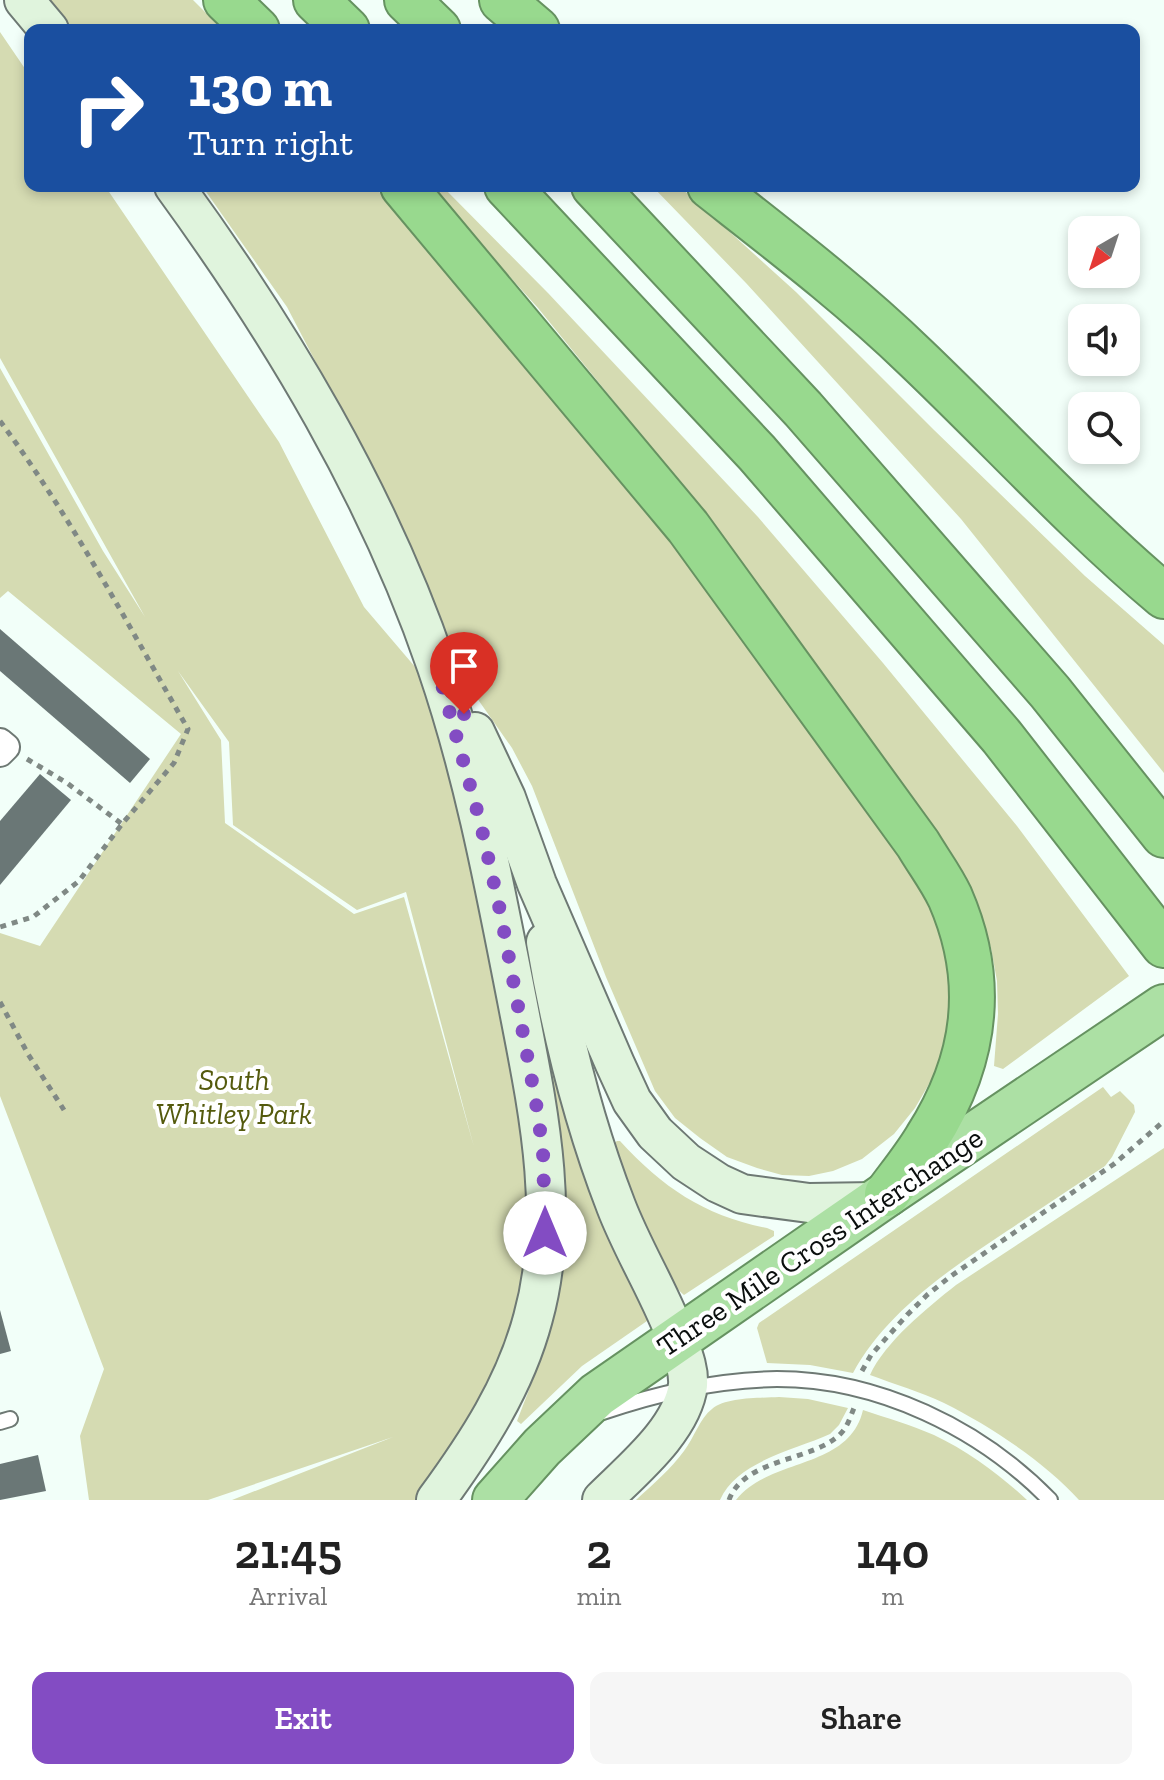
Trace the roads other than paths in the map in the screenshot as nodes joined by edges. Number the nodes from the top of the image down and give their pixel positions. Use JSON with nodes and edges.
{"nodes":[{"id":1,"x":24,"y":0,"type":"edge"},
{"id":2,"x":226,"y":0,"type":"edge"},
{"id":3,"x":316,"y":0,"type":"edge"},
{"id":4,"x":407,"y":0,"type":"edge"},
{"id":5,"x":502,"y":0,"type":"edge"},
{"id":6,"x":44,"y":24,"type":"edge"},
{"id":7,"x":251,"y":24,"type":"edge"},
{"id":8,"x":341,"y":24,"type":"edge"},
{"id":9,"x":432,"y":24,"type":"edge"},
{"id":10,"x":530,"y":24,"type":"edge"},
{"id":11,"x":178,"y":192,"type":"edge"},
{"id":12,"x":408,"y":192,"type":"edge"},
{"id":13,"x":513,"y":192,"type":"edge"},
{"id":14,"x":600,"y":192,"type":"edge"},
{"id":15,"x":717,"y":192,"type":"edge"},
{"id":16,"x":1164,"y":596,"type":"edge"},
{"id":17,"x":437,"y":667,"type":"junction"},
{"id":18,"x":1164,"y":835,"type":"edge"},
{"id":19,"x":537,"y":884,"type":"junction"},
{"id":20,"x":1164,"y":945,"type":"edge"},
{"id":21,"x":1164,"y":1007,"type":"edge"},
{"id":22,"x":881,"y":1198,"type":"junction"},
{"id":23,"x":677,"y":1339,"type":"junction"},
{"id":24,"x":687,"y":1389,"type":"junction"},
{"id":25,"x":566,"y":1424,"type":"junction"},
{"id":26,"x":436,"y":1500,"type":"edge"},
{"id":27,"x":495,"y":1500,"type":"edge"},
{"id":28,"x":602,"y":1500,"type":"edge"},
{"id":29,"x":1050,"y":1500,"type":"edge"}],
"edges":[{"from":1,"to":6,"type":"main road"},
{"from":2,"to":7,"type":"highway"},
{"from":3,"to":8,"type":"highway"},
{"from":4,"to":9,"type":"highway"},
{"from":5,"to":10,"type":"highway"},
{"from":11,"to":17,"type":"main road"},
{"from":12,"to":22,"type":"highway"},
{"from":13,"to":20,"type":"highway"},
{"from":14,"to":18,"type":"highway"},
{"from":15,"to":16,"type":"highway"},
{"from":17,"to":19,"type":"main road"},
{"from":17,"to":26,"type":"main road"},
{"from":19,"to":22,"type":"main road"},
{"from":19,"to":23,"type":"main road"},
{"from":21,"to":22,"type":"highway","name":"Three Mile Cross Interchange"},
{"from":22,"to":23,"type":"highway","name":"Three Mile Cross Interchange"},
{"from":23,"to":24,"type":"main road"},
{"from":23,"to":25,"type":"highway","name":"Three Mile Cross Interchange"},
{"from":24,"to":25,"type":"lane"},
{"from":24,"to":28,"type":"main road"},
{"from":24,"to":29,"type":"lane"},
{"from":25,"to":27,"type":"highway","name":"Three Mile Cross Interchange"}]}
